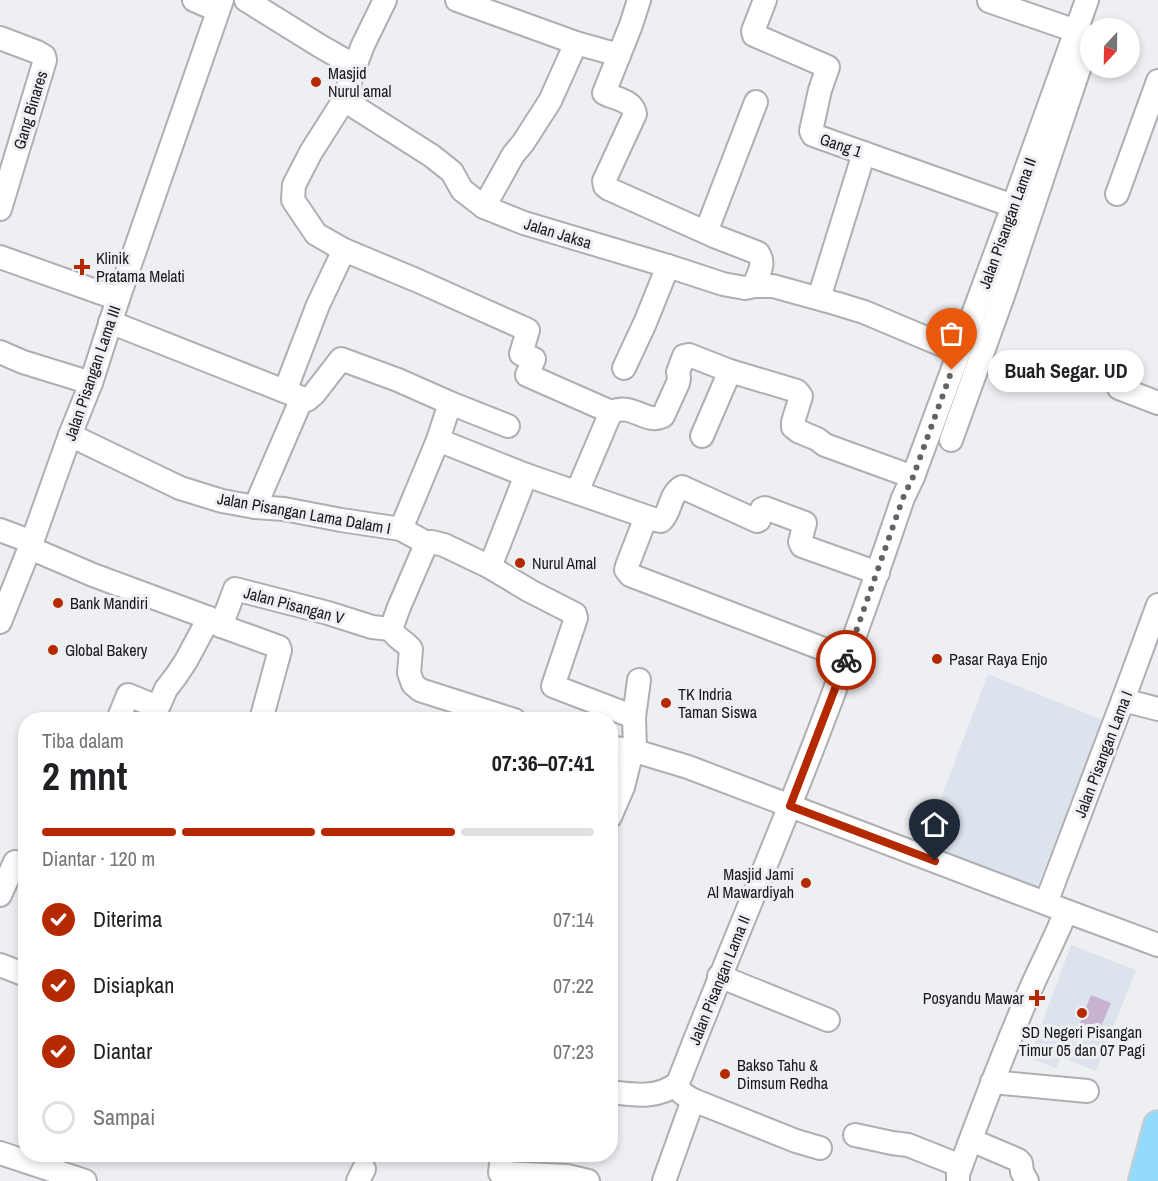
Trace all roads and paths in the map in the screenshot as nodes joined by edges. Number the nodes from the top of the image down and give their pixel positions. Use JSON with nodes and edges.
{"nodes":[{"id":1,"x":194,"y":0,"type":"edge"},
{"id":2,"x":246,"y":0,"type":"edge"},
{"id":3,"x":385,"y":0,"type":"edge"},
{"id":4,"x":457,"y":0,"type":"edge"},
{"id":5,"x":639,"y":0,"type":"edge"},
{"id":6,"x":765,"y":0,"type":"edge"},
{"id":7,"x":1087,"y":0,"type":"edge"},
{"id":8,"x":1102,"y":0,"type":"edge"},
{"id":9,"x":989,"y":1,"type":"edge"},
{"id":10,"x":220,"y":5,"type":"edge"},
{"id":11,"x":1086,"y":18,"type":"edge"},
{"id":12,"x":1093,"y":18,"type":"edge"},
{"id":13,"x":1080,"y":30,"type":"edge"},
{"id":14,"x":0,"y":38,"type":"edge"},
{"id":15,"x":576,"y":43,"type":"junction"},
{"id":16,"x":1080,"y":46,"type":"edge"},
{"id":17,"x":1080,"y":51,"type":"edge"},
{"id":18,"x":619,"y":55,"type":"junction"},
{"id":19,"x":355,"y":66,"type":"junction"},
{"id":20,"x":1158,"y":81,"type":"edge"},
{"id":21,"x":344,"y":99,"type":"junction"},
{"id":22,"x":756,"y":102,"type":"dead end"},
{"id":23,"x":864,"y":153,"type":"junction"},
{"id":24,"x":1118,"y":194,"type":"dead end"},
{"id":25,"x":1013,"y":206,"type":"junction"},
{"id":26,"x":484,"y":207,"type":"junction"},
{"id":27,"x":0,"y":209,"type":"edge"},
{"id":28,"x":706,"y":232,"type":"junction"},
{"id":29,"x":344,"y":250,"type":"junction"},
{"id":30,"x":0,"y":257,"type":"edge"},
{"id":31,"x":668,"y":266,"type":"junction"},
{"id":32,"x":754,"y":286,"type":"junction"},
{"id":33,"x":819,"y":298,"type":"junction"},
{"id":34,"x":118,"y":299,"type":"junction"},
{"id":35,"x":110,"y":322,"type":"junction"},
{"id":36,"x":0,"y":352,"type":"edge"},
{"id":37,"x":959,"y":352,"type":"junction"},
{"id":38,"x":624,"y":368,"type":"dead end"},
{"id":39,"x":730,"y":371,"type":"junction"},
{"id":40,"x":92,"y":382,"type":"junction"},
{"id":41,"x":1119,"y":388,"type":"dead end"},
{"id":42,"x":293,"y":394,"type":"junction"},
{"id":43,"x":450,"y":403,"type":"junction"},
{"id":44,"x":1158,"y":403,"type":"edge"},
{"id":45,"x":611,"y":412,"type":"junction"},
{"id":46,"x":508,"y":426,"type":"dead end"},
{"id":47,"x":70,"y":435,"type":"junction"},
{"id":48,"x":702,"y":436,"type":"dead end"},
{"id":49,"x":438,"y":440,"type":"junction"},
{"id":50,"x":951,"y":440,"type":"dead end"},
{"id":51,"x":526,"y":475,"type":"junction"},
{"id":52,"x":913,"y":477,"type":"junction"},
{"id":53,"x":577,"y":492,"type":"junction"},
{"id":54,"x":255,"y":507,"type":"junction"},
{"id":55,"x":646,"y":517,"type":"junction"},
{"id":56,"x":401,"y":529,"type":"junction"},
{"id":57,"x":0,"y":530,"type":"edge"},
{"id":58,"x":424,"y":543,"type":"junction"},
{"id":59,"x":31,"y":545,"type":"junction"},
{"id":60,"x":490,"y":567,"type":"junction"},
{"id":61,"x":878,"y":573,"type":"junction"},
{"id":62,"x":1158,"y":605,"type":"edge"},
{"id":63,"x":0,"y":622,"type":"edge"},
{"id":64,"x":215,"y":622,"type":"junction"},
{"id":65,"x":391,"y":629,"type":"junction"},
{"id":66,"x":847,"y":658,"type":"junction"},
{"id":67,"x":639,"y":680,"type":"dead end"},
{"id":68,"x":1124,"y":700,"type":"junction"},
{"id":69,"x":1158,"y":709,"type":"edge"},
{"id":70,"x":121,"y":712,"type":"edge"},
{"id":71,"x":263,"y":712,"type":"edge"},
{"id":72,"x":489,"y":712,"type":"edge"},
{"id":73,"x":634,"y":717,"type":"junction"},
{"id":74,"x":626,"y":750,"type":"edge"},
{"id":75,"x":618,"y":799,"type":"edge"},
{"id":76,"x":790,"y":806,"type":"junction"},
{"id":77,"x":14,"y":861,"type":"edge"},
{"id":78,"x":0,"y":895,"type":"edge"},
{"id":79,"x":1056,"y":907,"type":"junction"},
{"id":80,"x":1158,"y":945,"type":"edge"},
{"id":81,"x":0,"y":965,"type":"edge"},
{"id":82,"x":18,"y":972,"type":"edge"},
{"id":83,"x":720,"y":976,"type":"junction"},
{"id":84,"x":828,"y":1020,"type":"dead end"},
{"id":85,"x":992,"y":1082,"type":"junction"},
{"id":86,"x":678,"y":1083,"type":"junction"},
{"id":87,"x":1087,"y":1091,"type":"dead end"},
{"id":88,"x":618,"y":1093,"type":"edge"},
{"id":89,"x":693,"y":1100,"type":"junction"},
{"id":90,"x":1158,"y":1125,"type":"edge"},
{"id":91,"x":855,"y":1134,"type":"dead end"},
{"id":92,"x":971,"y":1140,"type":"junction"},
{"id":93,"x":820,"y":1148,"type":"dead end"},
{"id":94,"x":0,"y":1153,"type":"edge"},
{"id":95,"x":501,"y":1162,"type":"edge"},
{"id":96,"x":960,"y":1173,"type":"edge"},
{"id":97,"x":38,"y":1174,"type":"edge"},
{"id":98,"x":85,"y":1181,"type":"edge"},
{"id":99,"x":588,"y":1181,"type":"edge"},
{"id":100,"x":664,"y":1181,"type":"edge"},
{"id":101,"x":1027,"y":1181,"type":"edge"},
{"id":102,"x":1143,"y":1181,"type":"edge"}],
"edges":[{"from":1,"to":10,"type":"street"},
{"from":2,"to":19,"type":"street"},
{"from":3,"to":19,"type":"street"},
{"from":4,"to":15,"type":"street"},
{"from":5,"to":18,"type":"street"},
{"from":6,"to":23,"type":"street","name":"Gang 1"},
{"from":7,"to":11,"type":"street","name":"Jalan Pisangan Lama II"},
{"from":8,"to":12,"type":"street"},
{"from":9,"to":13,"type":"street"},
{"from":10,"to":34,"type":"street","name":"Jalan Pisangan Lama III"},
{"from":14,"to":27,"type":"street","name":"Gang Binares"},
{"from":15,"to":18,"type":"street"},
{"from":15,"to":26,"type":"street"},
{"from":16,"to":25,"type":"street","name":"Jalan Pisangan Lama II"},
{"from":17,"to":50,"type":"street"},
{"from":18,"to":28,"type":"street"},
{"from":19,"to":21,"type":"street"},
{"from":20,"to":24,"type":"street"},
{"from":21,"to":26,"type":"street","name":"Jalan Jaksa"},
{"from":21,"to":29,"type":"street"},
{"from":22,"to":28,"type":"street"},
{"from":23,"to":25,"type":"street","name":"Gang 1"},
{"from":23,"to":33,"type":"street"},
{"from":25,"to":37,"type":"street","name":"Jalan Pisangan Lama II"},
{"from":26,"to":31,"type":"street","name":"Jalan Jaksa"},
{"from":28,"to":32,"type":"street"},
{"from":29,"to":42,"type":"street"},
{"from":29,"to":45,"type":"street"},
{"from":30,"to":34,"type":"street"},
{"from":31,"to":32,"type":"street","name":"Jalan Jaksa"},
{"from":31,"to":38,"type":"street"},
{"from":32,"to":33,"type":"street","name":"Jalan Jaksa"},
{"from":33,"to":37,"type":"street","name":"Jalan Jaksa"},
{"from":34,"to":35,"type":"street","name":"Jalan Pisangan Lama III"},
{"from":35,"to":40,"type":"street","name":"Jalan Pisangan Lama III"},
{"from":35,"to":42,"type":"street"},
{"from":36,"to":40,"type":"street"},
{"from":37,"to":52,"type":"street","name":"Jalan Pisangan Lama II"},
{"from":39,"to":45,"type":"street"},
{"from":39,"to":48,"type":"street"},
{"from":39,"to":52,"type":"street"},
{"from":40,"to":47,"type":"street","name":"Jalan Pisangan Lama III"},
{"from":41,"to":44,"type":"street"},
{"from":42,"to":43,"type":"street"},
{"from":42,"to":54,"type":"street"},
{"from":43,"to":46,"type":"street"},
{"from":43,"to":49,"type":"street"},
{"from":45,"to":53,"type":"street"},
{"from":47,"to":54,"type":"street","name":"Jalan Pisangan Lama Dalam I"},
{"from":47,"to":59,"type":"street","name":"Jalan Pisangan Lama III"},
{"from":49,"to":51,"type":"street"},
{"from":49,"to":56,"type":"street"},
{"from":51,"to":53,"type":"street"},
{"from":51,"to":60,"type":"street"},
{"from":52,"to":61,"type":"street","name":"Jalan Pisangan Lama II"},
{"from":53,"to":55,"type":"street"},
{"from":54,"to":56,"type":"street","name":"Jalan Pisangan Lama Dalam I"},
{"from":55,"to":61,"type":"street"},
{"from":55,"to":66,"type":"street"},
{"from":56,"to":58,"type":"street","name":"Jalan Pisangan Lama Dalam I"},
{"from":57,"to":59,"type":"street"},
{"from":58,"to":60,"type":"street","name":"Jalan Pisangan Lama Dalam I"},
{"from":58,"to":65,"type":"street"},
{"from":59,"to":63,"type":"street","name":"Jalan Pisangan Lama III"},
{"from":59,"to":64,"type":"street"},
{"from":60,"to":73,"type":"street","name":"Jalan Pisangan Lama Dalam I"},
{"from":61,"to":66,"type":"street","name":"Jalan Pisangan Lama II"},
{"from":62,"to":68,"type":"street","name":"Jalan Pisangan Lama I"},
{"from":64,"to":65,"type":"street","name":"Jalan Pisangan V"},
{"from":64,"to":70,"type":"street"},
{"from":64,"to":71,"type":"street"},
{"from":65,"to":72,"type":"street"},
{"from":66,"to":76,"type":"street","name":"Jalan Pisangan Lama II"},
{"from":67,"to":73,"type":"street"},
{"from":68,"to":69,"type":"street"},
{"from":68,"to":79,"type":"street","name":"Jalan Pisangan Lama I"},
{"from":73,"to":74,"type":"street"},
{"from":74,"to":75,"type":"street"},
{"from":74,"to":76,"type":"street"},
{"from":76,"to":79,"type":"street"},
{"from":76,"to":83,"type":"street","name":"Jalan Pisangan Lama II"},
{"from":77,"to":78,"type":"street"},
{"from":79,"to":80,"type":"street"},
{"from":79,"to":85,"type":"street","name":"Jalan Pisangan Lama I"},
{"from":81,"to":82,"type":"street"},
{"from":83,"to":84,"type":"street"},
{"from":83,"to":86,"type":"street","name":"Jalan Pisangan Lama II"},
{"from":85,"to":87,"type":"street"},
{"from":85,"to":92,"type":"street","name":"Jalan Pisangan Lama I"},
{"from":86,"to":88,"type":"street"},
{"from":86,"to":89,"type":"street"},
{"from":89,"to":93,"type":"street"},
{"from":89,"to":100,"type":"street"},
{"from":90,"to":102,"type":"main road"},
{"from":91,"to":96,"type":"street"},
{"from":92,"to":96,"type":"street","name":"Jalan Pisangan Lama I"},
{"from":92,"to":101,"type":"street"},
{"from":94,"to":97,"type":"street"},
{"from":95,"to":99,"type":"street"},
{"from":97,"to":98,"type":"street"}]}
